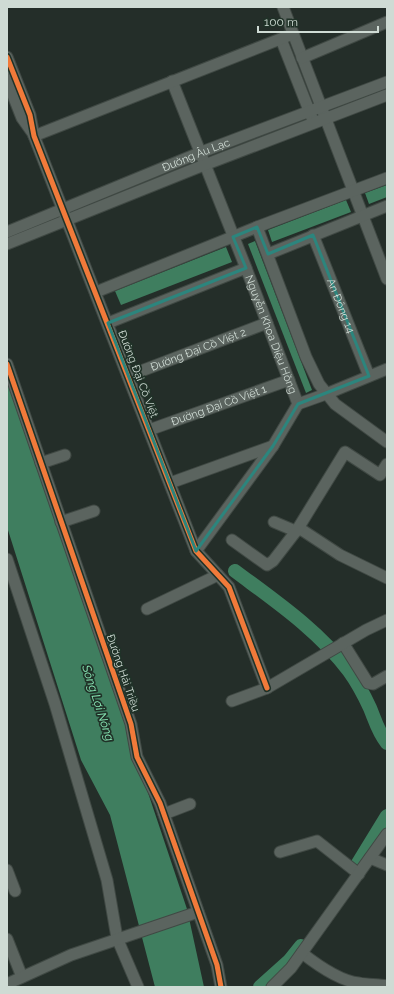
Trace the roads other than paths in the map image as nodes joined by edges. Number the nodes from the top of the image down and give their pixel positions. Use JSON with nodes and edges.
{"nodes":[{"id":1,"x":285,"y":7,"type":"edge"},
{"id":2,"x":387,"y":22,"type":"edge"},
{"id":3,"x":293,"y":34,"type":"junction"},
{"id":4,"x":281,"y":39,"type":"junction"},
{"id":5,"x":7,"y":57,"type":"edge"},
{"id":6,"x":302,"y":58,"type":"junction"},
{"id":7,"x":7,"y":80,"type":"edge"},
{"id":8,"x":172,"y":81,"type":"junction"},
{"id":9,"x":387,"y":82,"type":"edge"},
{"id":10,"x":387,"y":95,"type":"edge"},
{"id":11,"x":321,"y":108,"type":"junction"},
{"id":12,"x":310,"y":112,"type":"junction"},
{"id":13,"x":325,"y":119,"type":"junction"},
{"id":14,"x":314,"y":123,"type":"junction"},
{"id":15,"x":34,"y":136,"type":"junction"},
{"id":16,"x":199,"y":153,"type":"junction"},
{"id":17,"x":205,"y":165,"type":"junction"},
{"id":18,"x":387,"y":178,"type":"edge"},
{"id":19,"x":353,"y":191,"type":"junction"},
{"id":20,"x":387,"y":206,"type":"edge"},
{"id":21,"x":62,"y":208,"type":"junction"},
{"id":22,"x":362,"y":215,"type":"junction"},
{"id":23,"x":67,"y":220,"type":"junction"},
{"id":24,"x":257,"y":227,"type":"junction"},
{"id":25,"x":7,"y":232,"type":"edge"},
{"id":26,"x":313,"y":235,"type":"junction"},
{"id":27,"x":233,"y":237,"type":"junction"},
{"id":28,"x":7,"y":244,"type":"edge"},
{"id":29,"x":268,"y":254,"type":"junction"},
{"id":30,"x":383,"y":261,"type":"edge"},
{"id":31,"x":246,"y":268,"type":"junction"},
{"id":32,"x":387,"y":280,"type":"edge"},
{"id":33,"x":96,"y":292,"type":"junction"},
{"id":34,"x":108,"y":323,"type":"junction"},
{"id":35,"x":267,"y":323,"type":"junction"},
{"id":36,"x":7,"y":364,"type":"edge"},
{"id":37,"x":387,"y":369,"type":"edge"},
{"id":38,"x":128,"y":376,"type":"junction"},
{"id":39,"x":369,"y":376,"type":"junction"},
{"id":40,"x":288,"y":380,"type":"junction"},
{"id":41,"x":326,"y":394,"type":"junction"},
{"id":42,"x":298,"y":404,"type":"junction"},
{"id":43,"x":149,"y":430,"type":"junction"},
{"id":44,"x":387,"y":442,"type":"edge"},
{"id":45,"x":273,"y":446,"type":"junction"},
{"id":46,"x":66,"y":455,"type":"dead end"},
{"id":47,"x":41,"y":463,"type":"junction"},
{"id":48,"x":387,"y":464,"type":"edge"},
{"id":49,"x":170,"y":483,"type":"junction"},
{"id":50,"x":94,"y":511,"type":"dead end"},
{"id":51,"x":61,"y":522,"type":"junction"},
{"id":52,"x":274,"y":522,"type":"dead end"},
{"id":53,"x":297,"y":530,"type":"junction"},
{"id":54,"x":232,"y":540,"type":"dead end"},
{"id":55,"x":196,"y":550,"type":"junction"},
{"id":56,"x":7,"y":559,"type":"edge"},
{"id":57,"x":218,"y":575,"type":"junction"},
{"id":58,"x":387,"y":578,"type":"edge"},
{"id":59,"x":147,"y":609,"type":"dead end"},
{"id":60,"x":387,"y":620,"type":"edge"},
{"id":61,"x":340,"y":645,"type":"junction"},
{"id":62,"x":387,"y":676,"type":"edge"},
{"id":63,"x":267,"y":688,"type":"junction"},
{"id":64,"x":232,"y":701,"type":"dead end"},
{"id":65,"x":190,"y":804,"type":"dead end"},
{"id":66,"x":164,"y":814,"type":"junction"},
{"id":67,"x":387,"y":834,"type":"edge"},
{"id":68,"x":280,"y":852,"type":"dead end"},
{"id":69,"x":370,"y":858,"type":"junction"},
{"id":70,"x":387,"y":865,"type":"edge"},
{"id":71,"x":7,"y":870,"type":"edge"},
{"id":72,"x":358,"y":874,"type":"junction"},
{"id":73,"x":15,"y":891,"type":"dead end"},
{"id":74,"x":194,"y":913,"type":"junction"},
{"id":75,"x":121,"y":937,"type":"junction"},
{"id":76,"x":7,"y":939,"type":"edge"},
{"id":77,"x":302,"y":952,"type":"junction"},
{"id":78,"x":22,"y":977,"type":"junction"},
{"id":79,"x":9,"y":985,"type":"edge"},
{"id":80,"x":358,"y":985,"type":"edge"},
{"id":81,"x":387,"y":986,"type":"edge"},
{"id":82,"x":138,"y":987,"type":"edge"},
{"id":83,"x":221,"y":987,"type":"edge"},
{"id":84,"x":272,"y":987,"type":"edge"}],
"edges":[{"from":1,"to":3,"type":"street"},
{"from":2,"to":6,"type":"street"},
{"from":3,"to":4,"type":"street"},
{"from":3,"to":6,"type":"street"},
{"from":4,"to":8,"type":"street"},
{"from":4,"to":12,"type":"street"},
{"from":5,"to":15,"type":"street","name":"Đường Đại Cồ Việt"},
{"from":6,"to":11,"type":"street"},
{"from":7,"to":15,"type":"street","name":"Đường Đại Cồ Việt"},
{"from":8,"to":15,"type":"street"},
{"from":8,"to":16,"type":"street","name":"Nguyễn Khoa Diệu Hồng"},
{"from":9,"to":11,"type":"street","name":"Đường Âu Lạc"},
{"from":10,"to":13,"type":"street","name":"Đường Âu Lạc"},
{"from":11,"to":12,"type":"street","name":"Đường Âu Lạc"},
{"from":11,"to":13,"type":"street"},
{"from":12,"to":14,"type":"street"},
{"from":12,"to":16,"type":"street","name":"Đường Âu Lạc"},
{"from":13,"to":14,"type":"street","name":"Đường Âu Lạc"},
{"from":13,"to":19,"type":"street"},
{"from":14,"to":17,"type":"street","name":"Đường Âu Lạc"},
{"from":15,"to":21,"type":"street","name":"Đường Đại Cồ Việt"},
{"from":16,"to":17,"type":"street","name":"Nguyễn Khoa Diệu Hồng"},
{"from":16,"to":21,"type":"street","name":"Đường Âu Lạc"},
{"from":17,"to":23,"type":"street","name":"Đường Âu Lạc"},
{"from":17,"to":27,"type":"street","name":"Nguyễn Khoa Diệu Hồng"},
{"from":18,"to":19,"type":"street"},
{"from":19,"to":22,"type":"street"},
{"from":19,"to":24,"type":"street"},
{"from":20,"to":22,"type":"street"},
{"from":21,"to":23,"type":"street","name":"Đường Đại Cồ Việt"},
{"from":21,"to":25,"type":"street","name":"Đường Âu Lạc"},
{"from":22,"to":26,"type":"street"},
{"from":22,"to":30,"type":"street"},
{"from":23,"to":28,"type":"street","name":"Đường Âu Lạc"},
{"from":23,"to":33,"type":"street","name":"Đường Đại Cồ Việt"},
{"from":24,"to":27,"type":"street"},
{"from":24,"to":29,"type":"street"},
{"from":26,"to":29,"type":"street"},
{"from":26,"to":39,"type":"street","name":"An Đông 14"},
{"from":27,"to":31,"type":"street","name":"Nguyễn Khoa Diệu Hồng"},
{"from":27,"to":33,"type":"street"},
{"from":29,"to":41,"type":"street"},
{"from":30,"to":32,"type":"street"},
{"from":31,"to":34,"type":"street"},
{"from":31,"to":35,"type":"street","name":"Nguyễn Khoa Diệu Hồng"},
{"from":33,"to":34,"type":"street","name":"Đường Đại Cồ Việt"},
{"from":34,"to":38,"type":"street","name":"Đường Đại Cồ Việt"},
{"from":35,"to":38,"type":"street","name":"Đường Đại Cồ Việt 2"},
{"from":35,"to":40,"type":"street","name":"Nguyễn Khoa Diệu Hồng"},
{"from":36,"to":47,"type":"street","name":"Đường Hải Triều"},
{"from":37,"to":39,"type":"street"},
{"from":38,"to":43,"type":"street","name":"Đường Đại Cồ Việt"},
{"from":39,"to":41,"type":"street"},
{"from":40,"to":42,"type":"street","name":"Nguyễn Khoa Diệu Hồng"},
{"from":40,"to":43,"type":"street","name":"Đường Đại Cồ Việt 1"},
{"from":41,"to":42,"type":"street"},
{"from":41,"to":44,"type":"street"},
{"from":42,"to":45,"type":"street","name":"Nguyễn Khoa Diệu Hồng"},
{"from":43,"to":49,"type":"street","name":"Đường Đại Cồ Việt"},
{"from":45,"to":49,"type":"street"},
{"from":45,"to":55,"type":"street","name":"Nguyễn Khoa Diệu Hồng"},
{"from":46,"to":47,"type":"street"},
{"from":47,"to":51,"type":"street","name":"Đường Hải Triều"},
{"from":48,"to":53,"type":"street"},
{"from":49,"to":55,"type":"street","name":"Đường Đại Cồ Việt"},
{"from":50,"to":51,"type":"street"},
{"from":51,"to":66,"type":"street","name":"Đường Hải Triều"},
{"from":52,"to":53,"type":"street"},
{"from":53,"to":54,"type":"street"},
{"from":53,"to":58,"type":"street"},
{"from":55,"to":57,"type":"street","name":"Đường Đại Cồ Việt"},
{"from":56,"to":75,"type":"street"},
{"from":57,"to":59,"type":"street"},
{"from":57,"to":63,"type":"street","name":"Đường Đại Cồ Việt"},
{"from":60,"to":61,"type":"street"},
{"from":61,"to":62,"type":"street"},
{"from":61,"to":63,"type":"street"},
{"from":63,"to":64,"type":"street"},
{"from":65,"to":66,"type":"street"},
{"from":66,"to":74,"type":"street","name":"Đường Hải Triều"},
{"from":67,"to":69,"type":"street"},
{"from":68,"to":72,"type":"street"},
{"from":69,"to":70,"type":"street"},
{"from":69,"to":72,"type":"street"},
{"from":71,"to":73,"type":"street"},
{"from":72,"to":77,"type":"street"},
{"from":74,"to":75,"type":"street"},
{"from":74,"to":83,"type":"street","name":"Đường Hải Triều"},
{"from":75,"to":78,"type":"street"},
{"from":75,"to":82,"type":"street"},
{"from":76,"to":78,"type":"street"},
{"from":77,"to":80,"type":"street"},
{"from":77,"to":84,"type":"street"},
{"from":78,"to":79,"type":"street"},
{"from":80,"to":81,"type":"street"}]}
